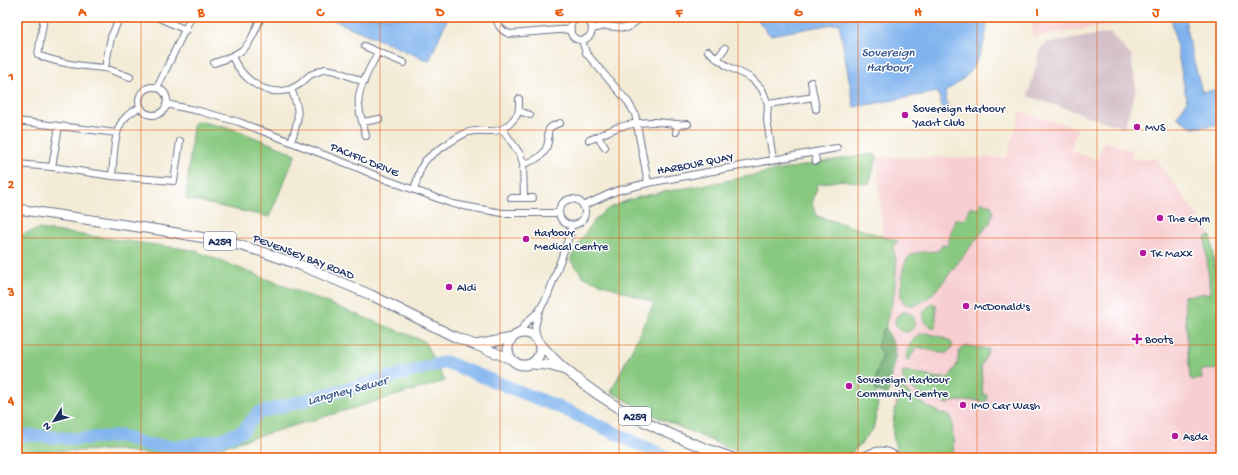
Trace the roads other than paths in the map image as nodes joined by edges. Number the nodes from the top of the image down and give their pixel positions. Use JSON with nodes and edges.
{"nodes":[{"id":1,"x":44,"y":17,"type":"edge"},
{"id":2,"x":120,"y":17,"type":"edge"},
{"id":3,"x":157,"y":17,"type":"edge"},
{"id":4,"x":191,"y":17,"type":"edge"},
{"id":5,"x":261,"y":17,"type":"edge"},
{"id":6,"x":496,"y":17,"type":"edge"},
{"id":7,"x":642,"y":17,"type":"edge"},
{"id":8,"x":581,"y":18,"type":"edge"},
{"id":9,"x":592,"y":28,"type":"junction"},
{"id":10,"x":571,"y":29,"type":"junction"},
{"id":11,"x":186,"y":30,"type":"junction"},
{"id":12,"x":582,"y":40,"type":"junction"},
{"id":13,"x":364,"y":46,"type":"dead end"},
{"id":14,"x":725,"y":48,"type":"dead end"},
{"id":15,"x":708,"y":51,"type":"dead end"},
{"id":16,"x":378,"y":52,"type":"junction"},
{"id":17,"x":232,"y":57,"type":"junction"},
{"id":18,"x":717,"y":58,"type":"junction"},
{"id":19,"x":214,"y":63,"type":"dead end"},
{"id":20,"x":404,"y":63,"type":"dead end"},
{"id":21,"x":105,"y":68,"type":"junction"},
{"id":22,"x":130,"y":77,"type":"dead end"},
{"id":23,"x":364,"y":82,"type":"junction"},
{"id":24,"x":811,"y":82,"type":"dead end"},
{"id":25,"x":157,"y":88,"type":"junction"},
{"id":26,"x":291,"y":89,"type":"junction"},
{"id":27,"x":814,"y":96,"type":"junction"},
{"id":28,"x":519,"y":99,"type":"dead end"},
{"id":29,"x":166,"y":104,"type":"junction"},
{"id":30,"x":768,"y":104,"type":"junction"},
{"id":31,"x":141,"y":108,"type":"junction"},
{"id":32,"x":816,"y":109,"type":"dead end"},
{"id":33,"x":519,"y":111,"type":"junction"},
{"id":34,"x":530,"y":114,"type":"dead end"},
{"id":35,"x":379,"y":119,"type":"dead end"},
{"id":36,"x":17,"y":121,"type":"edge"},
{"id":37,"x":363,"y":122,"type":"junction"},
{"id":38,"x":560,"y":123,"type":"dead end"},
{"id":39,"x":637,"y":124,"type":"junction"},
{"id":40,"x":678,"y":124,"type":"junction"},
{"id":41,"x":688,"y":124,"type":"dead end"},
{"id":42,"x":59,"y":126,"type":"junction"},
{"id":43,"x":503,"y":130,"type":"junction"},
{"id":44,"x":676,"y":132,"type":"dead end"},
{"id":45,"x":117,"y":133,"type":"junction"},
{"id":46,"x":366,"y":136,"type":"dead end"},
{"id":47,"x":598,"y":137,"type":"junction"},
{"id":48,"x":589,"y":140,"type":"dead end"},
{"id":49,"x":180,"y":142,"type":"dead end"},
{"id":50,"x":291,"y":142,"type":"junction"},
{"id":51,"x":605,"y":147,"type":"dead end"},
{"id":52,"x":837,"y":148,"type":"dead end"},
{"id":53,"x":814,"y":152,"type":"junction"},
{"id":54,"x":773,"y":160,"type":"junction"},
{"id":55,"x":816,"y":161,"type":"dead end"},
{"id":56,"x":17,"y":164,"type":"edge"},
{"id":57,"x":523,"y":164,"type":"junction"},
{"id":58,"x":52,"y":167,"type":"junction"},
{"id":59,"x":112,"y":176,"type":"junction"},
{"id":60,"x":648,"y":183,"type":"junction"},
{"id":61,"x":414,"y":190,"type":"junction"},
{"id":62,"x":511,"y":198,"type":"dead end"},
{"id":63,"x":524,"y":198,"type":"junction"},
{"id":64,"x":533,"y":198,"type":"dead end"},
{"id":65,"x":583,"y":206,"type":"junction"},
{"id":66,"x":17,"y":209,"type":"edge"},
{"id":67,"x":559,"y":213,"type":"junction"},
{"id":68,"x":571,"y":225,"type":"junction"},
{"id":69,"x":539,"y":311,"type":"junction"},
{"id":70,"x":515,"y":336,"type":"junction"},
{"id":71,"x":538,"y":341,"type":"junction"},
{"id":72,"x":476,"y":344,"type":"junction"},
{"id":73,"x":511,"y":359,"type":"junction"},
{"id":74,"x":531,"y":364,"type":"junction"},
{"id":75,"x":565,"y":370,"type":"junction"},
{"id":76,"x":710,"y":454,"type":"edge"},
{"id":77,"x":734,"y":458,"type":"edge"},
{"id":78,"x":864,"y":458,"type":"edge"},
{"id":79,"x":897,"y":458,"type":"edge"}],
"edges":[{"from":1,"to":21,"type":"street"},
{"from":2,"to":21,"type":"street"},
{"from":3,"to":11,"type":"street"},
{"from":4,"to":11,"type":"street"},
{"from":5,"to":17,"type":"street"},
{"from":6,"to":10,"type":"street"},
{"from":7,"to":9,"type":"street"},
{"from":8,"to":9,"type":"street"},
{"from":8,"to":10,"type":"street"},
{"from":9,"to":12,"type":"street"},
{"from":10,"to":12,"type":"street"},
{"from":11,"to":25,"type":"street"},
{"from":12,"to":39,"type":"street"},
{"from":13,"to":16,"type":"street"},
{"from":14,"to":18,"type":"street"},
{"from":15,"to":18,"type":"street"},
{"from":16,"to":20,"type":"street"},
{"from":16,"to":23,"type":"street"},
{"from":17,"to":19,"type":"street"},
{"from":17,"to":26,"type":"street"},
{"from":18,"to":30,"type":"street"},
{"from":21,"to":22,"type":"street"},
{"from":23,"to":26,"type":"street"},
{"from":23,"to":37,"type":"street"},
{"from":24,"to":27,"type":"street"},
{"from":25,"to":29,"type":"street"},
{"from":25,"to":31,"type":"street"},
{"from":26,"to":50,"type":"street"},
{"from":27,"to":30,"type":"street"},
{"from":27,"to":32,"type":"street"},
{"from":28,"to":33,"type":"street"},
{"from":29,"to":31,"type":"street"},
{"from":29,"to":50,"type":"street","name":"PACIFIC DRIVE"},
{"from":30,"to":54,"type":"street"},
{"from":31,"to":45,"type":"street"},
{"from":33,"to":34,"type":"street"},
{"from":33,"to":43,"type":"street"},
{"from":35,"to":37,"type":"street"},
{"from":36,"to":42,"type":"street"},
{"from":37,"to":46,"type":"street"},
{"from":38,"to":57,"type":"street"},
{"from":39,"to":40,"type":"street"},
{"from":39,"to":47,"type":"street"},
{"from":39,"to":60,"type":"street"},
{"from":40,"to":41,"type":"street"},
{"from":40,"to":44,"type":"street"},
{"from":42,"to":45,"type":"street"},
{"from":42,"to":58,"type":"street"},
{"from":43,"to":57,"type":"street"},
{"from":43,"to":61,"type":"street"},
{"from":45,"to":59,"type":"street"},
{"from":47,"to":48,"type":"street"},
{"from":47,"to":51,"type":"street"},
{"from":49,"to":59,"type":"street"},
{"from":50,"to":61,"type":"street","name":"PACIFIC DRIVE"},
{"from":52,"to":53,"type":"street","name":"HARBOUR QUAY"},
{"from":53,"to":54,"type":"street","name":"HARBOUR QUAY"},
{"from":53,"to":55,"type":"street"},
{"from":54,"to":60,"type":"street","name":"HARBOUR QUAY"},
{"from":56,"to":58,"type":"street"},
{"from":57,"to":63,"type":"street"},
{"from":58,"to":59,"type":"street"},
{"from":60,"to":65,"type":"street","name":"HARBOUR QUAY"},
{"from":61,"to":67,"type":"street","name":"PACIFIC DRIVE"},
{"from":62,"to":63,"type":"street"},
{"from":63,"to":64,"type":"street"},
{"from":65,"to":67,"type":"street"},
{"from":65,"to":68,"type":"street"},
{"from":66,"to":72,"type":"main road","name":"PEVENSEY BAY ROAD","number":"A259"},
{"from":67,"to":68,"type":"street"},
{"from":68,"to":69,"type":"street"},
{"from":69,"to":70,"type":"street"},
{"from":69,"to":71,"type":"street"},
{"from":70,"to":71,"type":"main road"},
{"from":70,"to":72,"type":"main road","name":"PEVENSEY BAY ROAD","number":"A259"},
{"from":70,"to":73,"type":"main road"},
{"from":71,"to":74,"type":"main road"},
{"from":71,"to":75,"type":"main road","number":"A259"},
{"from":72,"to":73,"type":"main road","name":"PEVENSEY BAY ROAD","number":"A259"},
{"from":73,"to":74,"type":"main road"},
{"from":74,"to":75,"type":"main road","number":"A259"},
{"from":75,"to":76,"type":"main road","number":"A259"},
{"from":76,"to":77,"type":"main road","number":"A259"},
{"from":78,"to":79,"type":"main road"}]}
